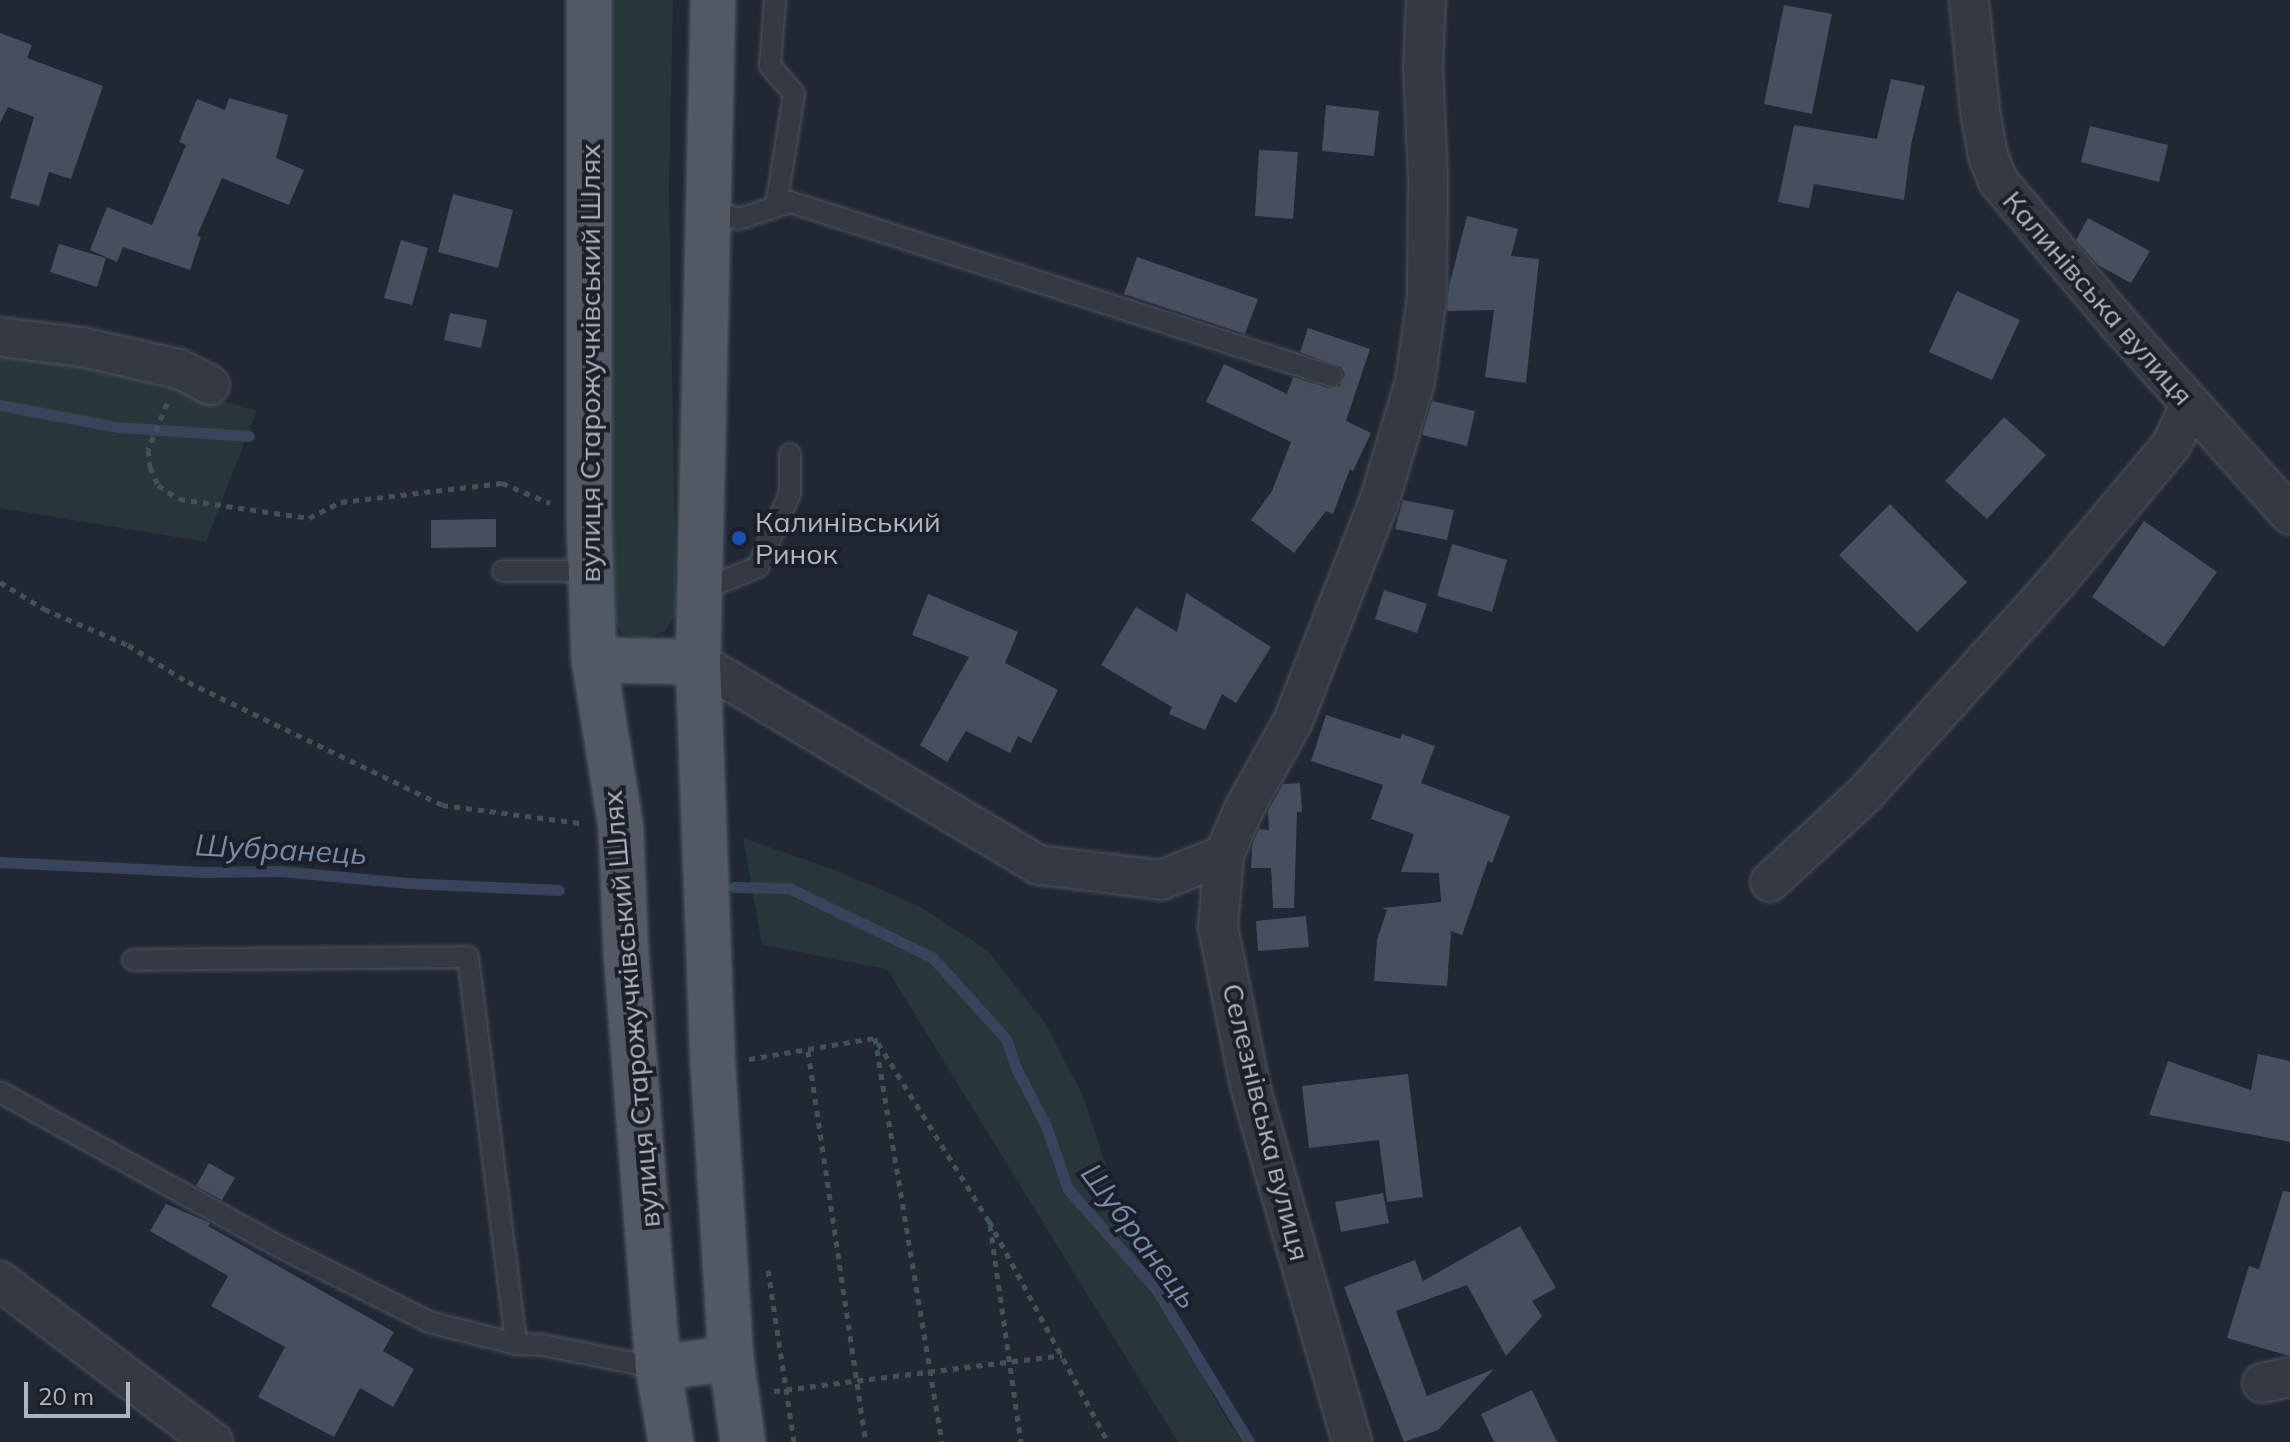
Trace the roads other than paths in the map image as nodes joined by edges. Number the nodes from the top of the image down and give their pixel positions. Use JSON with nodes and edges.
{"nodes":[{"id":1,"x":589,"y":0,"type":"edge"},
{"id":2,"x":713,"y":0,"type":"edge"},
{"id":3,"x":775,"y":0,"type":"edge"},
{"id":4,"x":1426,"y":0,"type":"edge"},
{"id":5,"x":1969,"y":0,"type":"edge"},
{"id":6,"x":776,"y":207,"type":"junction"},
{"id":7,"x":711,"y":210,"type":"junction"},
{"id":8,"x":0,"y":337,"type":"edge"},
{"id":9,"x":1332,"y":376,"type":"dead end"},
{"id":10,"x":210,"y":385,"type":"dead end"},
{"id":11,"x":2190,"y":405,"type":"junction"},
{"id":12,"x":790,"y":454,"type":"dead end"},
{"id":13,"x":2290,"y":515,"type":"edge"},
{"id":14,"x":503,"y":571,"type":"dead end"},
{"id":15,"x":589,"y":571,"type":"junction"},
{"id":16,"x":702,"y":590,"type":"junction"},
{"id":17,"x":594,"y":660,"type":"junction"},
{"id":18,"x":698,"y":662,"type":"junction"},
{"id":19,"x":1224,"y":855,"type":"junction"},
{"id":20,"x":1770,"y":882,"type":"dead end"},
{"id":21,"x":133,"y":960,"type":"dead end"},
{"id":22,"x":0,"y":1092,"type":"edge"},
{"id":23,"x":0,"y":1281,"type":"edge"},
{"id":24,"x":516,"y":1344,"type":"junction"},
{"id":25,"x":658,"y":1368,"type":"junction"},
{"id":26,"x":733,"y":1378,"type":"junction"},
{"id":27,"x":213,"y":1442,"type":"edge"},
{"id":28,"x":671,"y":1442,"type":"edge"},
{"id":29,"x":743,"y":1442,"type":"edge"},
{"id":30,"x":1352,"y":1442,"type":"edge"}],
"edges":[{"from":1,"to":15,"type":"main road","name":"вулиця Старожучківський Шлях"},
{"from":2,"to":7,"type":"main road"},
{"from":3,"to":6,"type":"lane"},
{"from":4,"to":19,"type":"street","name":"Селезнівська вулиця"},
{"from":5,"to":11,"type":"street","name":"Калинівська вулиця"},
{"from":6,"to":7,"type":"lane"},
{"from":6,"to":9,"type":"lane"},
{"from":7,"to":16,"type":"main road"},
{"from":8,"to":10,"type":"street"},
{"from":11,"to":13,"type":"street","name":"Калинівська вулиця"},
{"from":11,"to":20,"type":"street"},
{"from":12,"to":16,"type":"lane"},
{"from":14,"to":15,"type":"lane"},
{"from":15,"to":17,"type":"main road","name":"вулиця Старожучківський Шлях"},
{"from":16,"to":18,"type":"main road"},
{"from":17,"to":18,"type":"main road"},
{"from":17,"to":25,"type":"main road","name":"вулиця Старожучківський Шлях"},
{"from":18,"to":19,"type":"street"},
{"from":18,"to":26,"type":"main road"},
{"from":19,"to":30,"type":"street","name":"Селезнівська вулиця"},
{"from":21,"to":24,"type":"lane"},
{"from":22,"to":24,"type":"lane"},
{"from":23,"to":27,"type":"street"},
{"from":24,"to":25,"type":"lane"},
{"from":25,"to":26,"type":"main road"},
{"from":25,"to":28,"type":"main road","name":"вулиця Старожучківський Шлях"},
{"from":26,"to":29,"type":"main road"}]}
